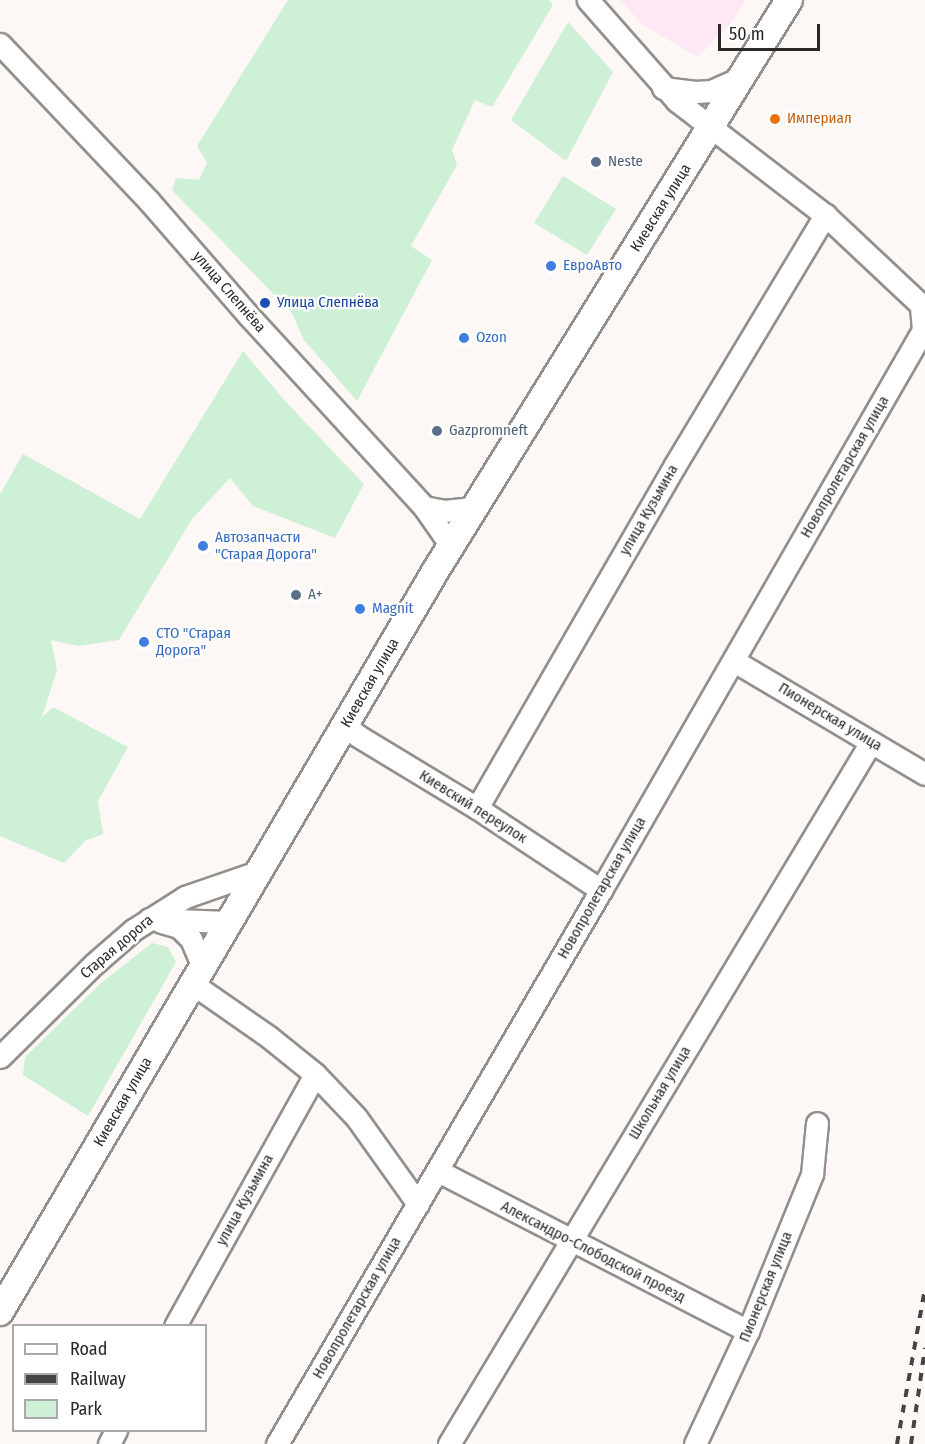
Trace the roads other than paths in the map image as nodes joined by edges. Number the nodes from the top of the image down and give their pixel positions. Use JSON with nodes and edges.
{"nodes":[{"id":1,"x":588,"y":0,"type":"edge"},
{"id":2,"x":789,"y":0,"type":"edge"},
{"id":3,"x":0,"y":44,"type":"edge"},
{"id":4,"x":740,"y":78,"type":"junction"},
{"id":5,"x":663,"y":88,"type":"junction"},
{"id":6,"x":711,"y":128,"type":"junction"},
{"id":7,"x":825,"y":215,"type":"junction"},
{"id":8,"x":424,"y":507,"type":"junction"},
{"id":9,"x":475,"y":508,"type":"junction"},
{"id":10,"x":451,"y":546,"type":"junction"},
{"id":11,"x":734,"y":661,"type":"junction"},
{"id":12,"x":345,"y":725,"type":"junction"},
{"id":13,"x":871,"y":742,"type":"junction"},
{"id":14,"x":925,"y":774,"type":"edge"},
{"id":15,"x":477,"y":808,"type":"junction"},
{"id":16,"x":257,"y":872,"type":"junction"},
{"id":17,"x":601,"y":890,"type":"junction"},
{"id":18,"x":185,"y":897,"type":"junction"},
{"id":19,"x":148,"y":919,"type":"junction"},
{"id":20,"x":228,"y":922,"type":"junction"},
{"id":21,"x":198,"y":976,"type":"junction"},
{"id":22,"x":0,"y":1057,"type":"edge"},
{"id":23,"x":315,"y":1074,"type":"junction"},
{"id":24,"x":817,"y":1123,"type":"dead end"},
{"id":25,"x":438,"y":1171,"type":"junction"},
{"id":26,"x":418,"y":1204,"type":"junction"},
{"id":27,"x":570,"y":1241,"type":"junction"},
{"id":28,"x":0,"y":1312,"type":"edge"},
{"id":29,"x":176,"y":1324,"type":"edge"},
{"id":30,"x":748,"y":1331,"type":"junction"},
{"id":31,"x":277,"y":1444,"type":"edge"},
{"id":32,"x":450,"y":1444,"type":"edge"},
{"id":33,"x":695,"y":1444,"type":"edge"}],
"edges":[{"from":1,"to":5,"type":"street"},
{"from":2,"to":4,"type":"main road","name":"Киевская улица"},
{"from":3,"to":8,"type":"street","name":"улица Слепнёва"},
{"from":4,"to":5,"type":"street"},
{"from":4,"to":6,"type":"main road","name":"Киевская улица"},
{"from":5,"to":6,"type":"street"},
{"from":6,"to":7,"type":"street"},
{"from":6,"to":9,"type":"main road","name":"Киевская улица"},
{"from":7,"to":11,"type":"street","name":"Новопролетарская улица"},
{"from":7,"to":15,"type":"street","name":"улица Кузьмина"},
{"from":8,"to":9,"type":"street"},
{"from":8,"to":10,"type":"street","name":"улица Слепнёва"},
{"from":9,"to":10,"type":"main road","name":"Киевская улица"},
{"from":10,"to":12,"type":"main road","name":"Киевская улица"},
{"from":11,"to":13,"type":"street","name":"Пионерская улица"},
{"from":11,"to":17,"type":"street","name":"Новопролетарская улица"},
{"from":12,"to":15,"type":"street","name":"Киевский переулок"},
{"from":12,"to":16,"type":"main road","name":"Киевская улица"},
{"from":13,"to":14,"type":"street","name":"Пионерская улица"},
{"from":13,"to":27,"type":"street","name":"Школьная улица"},
{"from":15,"to":17,"type":"street","name":"Киевский переулок"},
{"from":16,"to":18,"type":"street","name":"Старая дорога"},
{"from":16,"to":20,"type":"main road","name":"Киевская улица"},
{"from":17,"to":25,"type":"street","name":"Новопролетарская улица"},
{"from":18,"to":19,"type":"street","name":"Старая дорога"},
{"from":18,"to":20,"type":"street"},
{"from":19,"to":20,"type":"street"},
{"from":19,"to":21,"type":"street"},
{"from":19,"to":22,"type":"street","name":"Старая дорога"},
{"from":20,"to":21,"type":"main road","name":"Киевская улица"},
{"from":21,"to":23,"type":"street"},
{"from":21,"to":28,"type":"main road","name":"Киевская улица"},
{"from":23,"to":26,"type":"street"},
{"from":23,"to":29,"type":"street","name":"улица Кузьмина"},
{"from":24,"to":30,"type":"street","name":"Пионерская улица"},
{"from":25,"to":26,"type":"street","name":"Новопролетарская улица"},
{"from":25,"to":27,"type":"street","name":"Александро-Слободской проезд"},
{"from":26,"to":31,"type":"street","name":"Новопролетарская улица"},
{"from":27,"to":30,"type":"street","name":"Александро-Слободской проезд"},
{"from":27,"to":32,"type":"street","name":"Школьная улица"},
{"from":30,"to":33,"type":"street","name":"Пионерская улица"}]}
